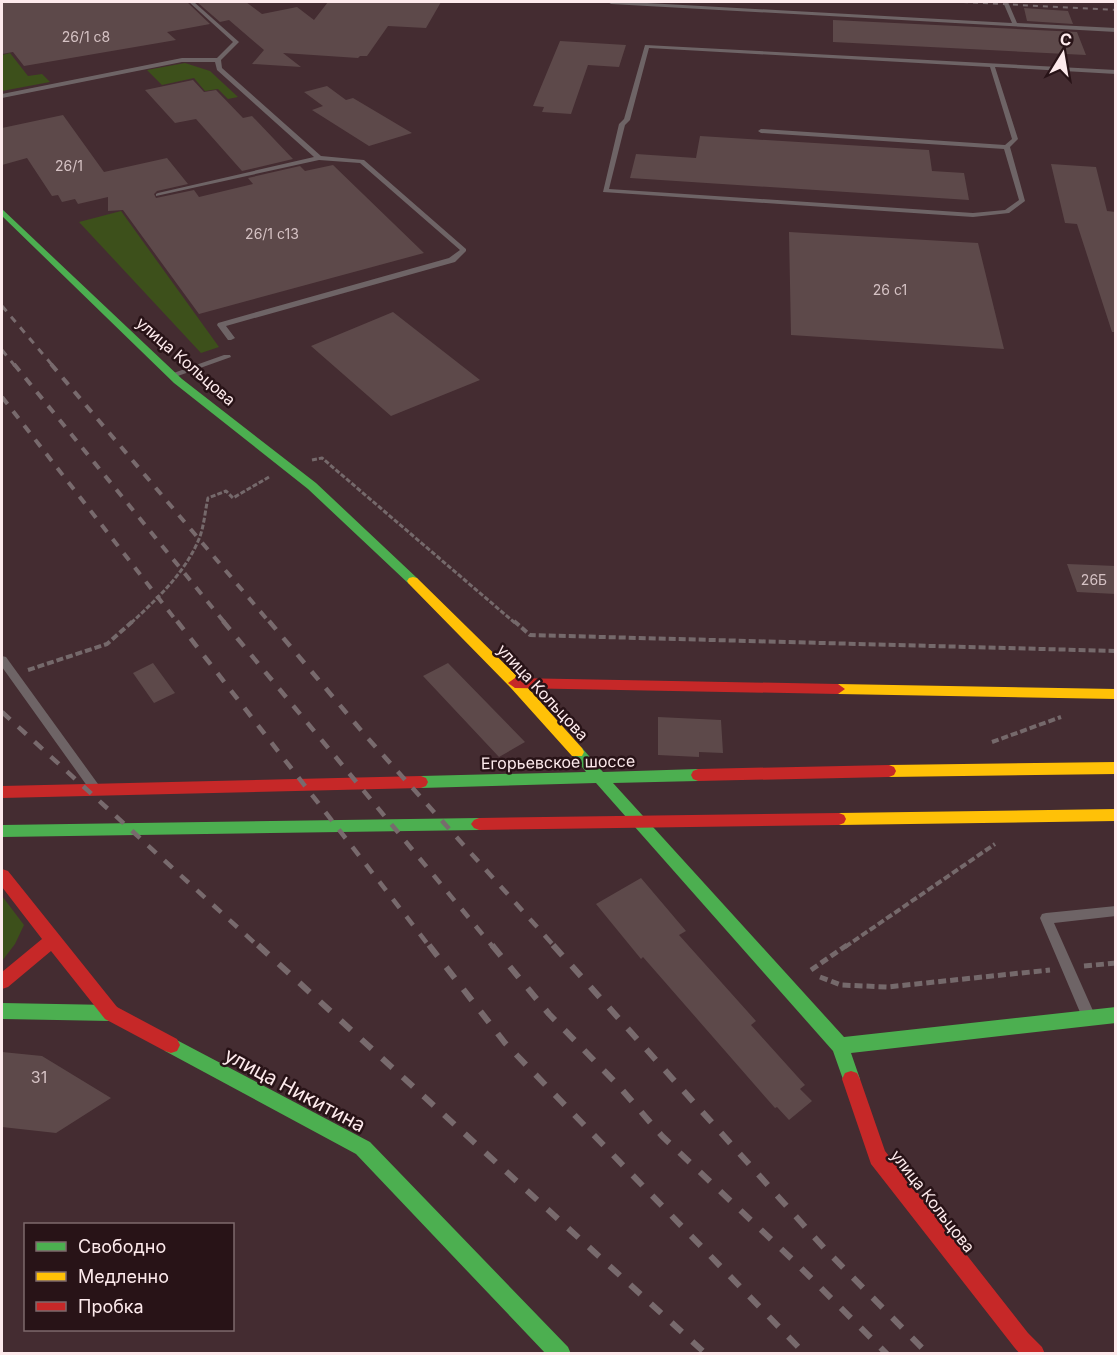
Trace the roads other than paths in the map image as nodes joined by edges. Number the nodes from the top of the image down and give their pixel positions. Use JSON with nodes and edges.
{"nodes":[{"id":1,"x":192,"y":2,"type":"edge"},
{"id":2,"x":611,"y":2,"type":"edge"},
{"id":3,"x":1006,"y":2,"type":"edge"},
{"id":4,"x":1015,"y":24,"type":"junction"},
{"id":5,"x":1116,"y":30,"type":"edge"},
{"id":6,"x":218,"y":60,"type":"junction"},
{"id":7,"x":992,"y":65,"type":"junction"},
{"id":8,"x":1116,"y":72,"type":"edge"},
{"id":9,"x":2,"y":96,"type":"edge"},
{"id":10,"x":761,"y":131,"type":"dead end"},
{"id":11,"x":1006,"y":147,"type":"junction"},
{"id":12,"x":319,"y":158,"type":"junction"},
{"id":13,"x":158,"y":195,"type":"dead end"},
{"id":14,"x":2,"y":212,"type":"edge"},
{"id":15,"x":231,"y":338,"type":"dead end"},
{"id":16,"x":227,"y":357,"type":"dead end"},
{"id":17,"x":172,"y":375,"type":"junction"},
{"id":18,"x":2,"y":660,"type":"edge"},
{"id":19,"x":514,"y":683,"type":"junction"},
{"id":20,"x":1116,"y":694,"type":"edge"},
{"id":21,"x":1116,"y":768,"type":"edge"},
{"id":22,"x":95,"y":790,"type":"junction"},
{"id":23,"x":2,"y":792,"type":"edge"},
{"id":24,"x":1116,"y":815,"type":"edge"},
{"id":25,"x":2,"y":831,"type":"edge"},
{"id":26,"x":2,"y":877,"type":"edge"},
{"id":27,"x":1116,"y":911,"type":"edge"},
{"id":28,"x":51,"y":941,"type":"junction"},
{"id":29,"x":2,"y":982,"type":"edge"},
{"id":30,"x":2,"y":1011,"type":"edge"},
{"id":31,"x":111,"y":1013,"type":"junction"},
{"id":32,"x":1116,"y":1015,"type":"edge"},
{"id":33,"x":1090,"y":1018,"type":"junction"},
{"id":34,"x":840,"y":1046,"type":"junction"},
{"id":35,"x":561,"y":1353,"type":"edge"},
{"id":36,"x":1035,"y":1353,"type":"edge"}],
"edges":[{"from":1,"to":6,"type":"lane"},
{"from":2,"to":4,"type":"lane"},
{"from":3,"to":4,"type":"lane"},
{"from":4,"to":5,"type":"lane"},
{"from":6,"to":9,"type":"lane"},
{"from":6,"to":12,"type":"lane"},
{"from":7,"to":8,"type":"lane"},
{"from":7,"to":11,"type":"lane"},
{"from":7,"to":11,"type":"lane"},
{"from":10,"to":11,"type":"lane"},
{"from":12,"to":13,"type":"lane"},
{"from":12,"to":15,"type":"lane"},
{"from":14,"to":17,"type":"street","name":"улица Кольцова"},
{"from":16,"to":17,"type":"lane"},
{"from":17,"to":19,"type":"street","name":"улица Кольцова"},
{"from":18,"to":22,"type":"lane"},
{"from":19,"to":20,"type":"street"},
{"from":19,"to":34,"type":"street","name":"улица Кольцова"},
{"from":21,"to":22,"type":"street","name":"Егорьевское шоссе"},
{"from":22,"to":23,"type":"street","name":"Егорьевское шоссе"},
{"from":24,"to":25,"type":"street"},
{"from":26,"to":28,"type":"street","name":"улица Никитина"},
{"from":27,"to":33,"type":"lane"},
{"from":28,"to":29,"type":"street"},
{"from":28,"to":31,"type":"street","name":"улица Никитина"},
{"from":30,"to":31,"type":"street"},
{"from":31,"to":35,"type":"street","name":"улица Никитина"},
{"from":32,"to":33,"type":"street"},
{"from":33,"to":34,"type":"street"},
{"from":34,"to":36,"type":"street","name":"улица Кольцова"}]}
